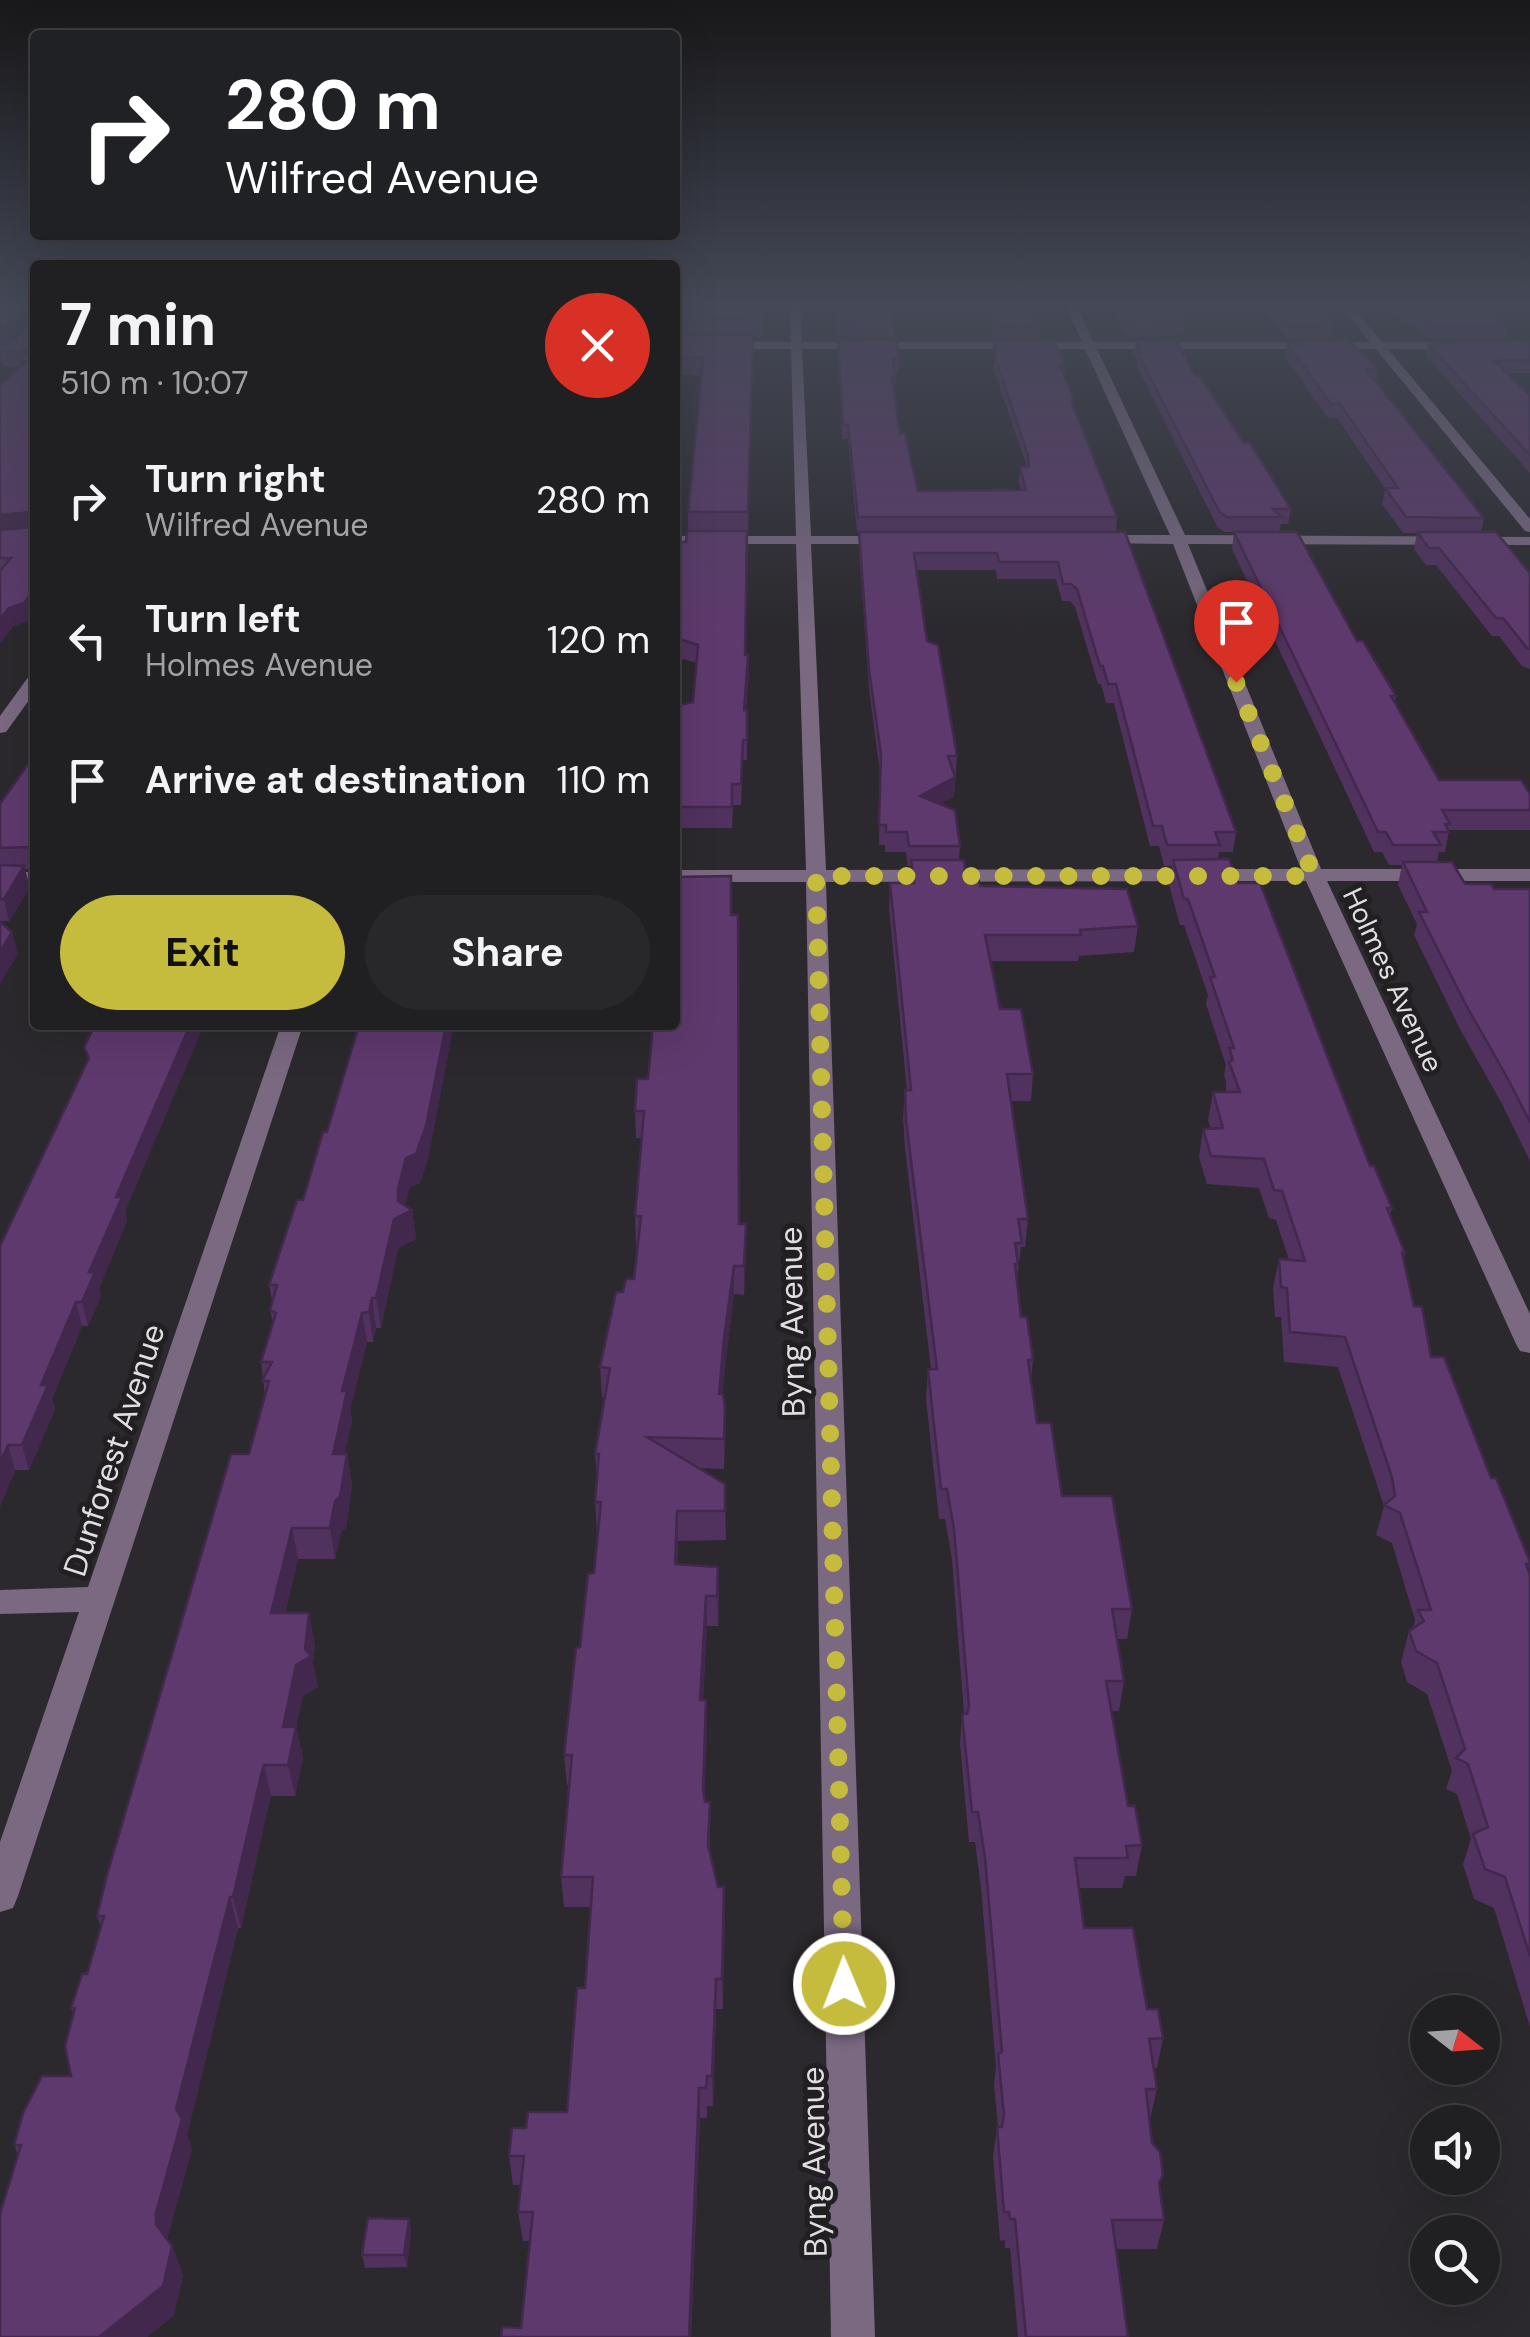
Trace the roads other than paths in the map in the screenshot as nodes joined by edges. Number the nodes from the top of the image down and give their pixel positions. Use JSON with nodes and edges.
{"nodes":[{"id":1,"x":799,"y":415,"type":"edge"},
{"id":2,"x":1120,"y":415,"type":"edge"},
{"id":3,"x":1436,"y":415,"type":"edge"},
{"id":4,"x":1530,"y":528,"type":"edge"},
{"id":5,"x":1074,"y":539,"type":"edge"},
{"id":6,"x":1178,"y":539,"type":"junction"},
{"id":7,"x":680,"y":540,"type":"edge"},
{"id":8,"x":805,"y":540,"type":"junction"},
{"id":9,"x":901,"y":540,"type":"edge"},
{"id":10,"x":1530,"y":541,"type":"edge"},
{"id":11,"x":30,"y":687,"type":"edge"},
{"id":12,"x":0,"y":728,"type":"edge"},
{"id":13,"x":680,"y":876,"type":"edge"},
{"id":14,"x":816,"y":876,"type":"junction"},
{"id":15,"x":1314,"y":876,"type":"junction"},
{"id":16,"x":1530,"y":876,"type":"edge"},
{"id":17,"x":0,"y":878,"type":"edge"},
{"id":18,"x":30,"y":878,"type":"edge"},
{"id":19,"x":290,"y":1030,"type":"edge"},
{"id":20,"x":1530,"y":1344,"type":"edge"},
{"id":21,"x":100,"y":1600,"type":"junction"},
{"id":22,"x":0,"y":1602,"type":"edge"},
{"id":23,"x":0,"y":1896,"type":"edge"},
{"id":24,"x":853,"y":2337,"type":"edge"}],
"edges":[{"from":1,"to":8,"type":"street","name":"Byng Avenue"},
{"from":2,"to":6,"type":"street","name":"Holmes Avenue"},
{"from":3,"to":4,"type":"street"},
{"from":5,"to":6,"type":"street"},
{"from":6,"to":10,"type":"street"},
{"from":6,"to":15,"type":"street","name":"Holmes Avenue"},
{"from":7,"to":8,"type":"street"},
{"from":8,"to":9,"type":"street"},
{"from":8,"to":14,"type":"street","name":"Byng Avenue"},
{"from":11,"to":12,"type":"street"},
{"from":13,"to":14,"type":"street"},
{"from":14,"to":15,"type":"street"},
{"from":14,"to":24,"type":"street","name":"Byng Avenue"},
{"from":15,"to":16,"type":"street"},
{"from":15,"to":20,"type":"street","name":"Holmes Avenue"},
{"from":17,"to":18,"type":"street"},
{"from":19,"to":21,"type":"street","name":"Dunforest Avenue"},
{"from":21,"to":22,"type":"street"},
{"from":21,"to":23,"type":"street","name":"Dunforest Avenue"}]}
